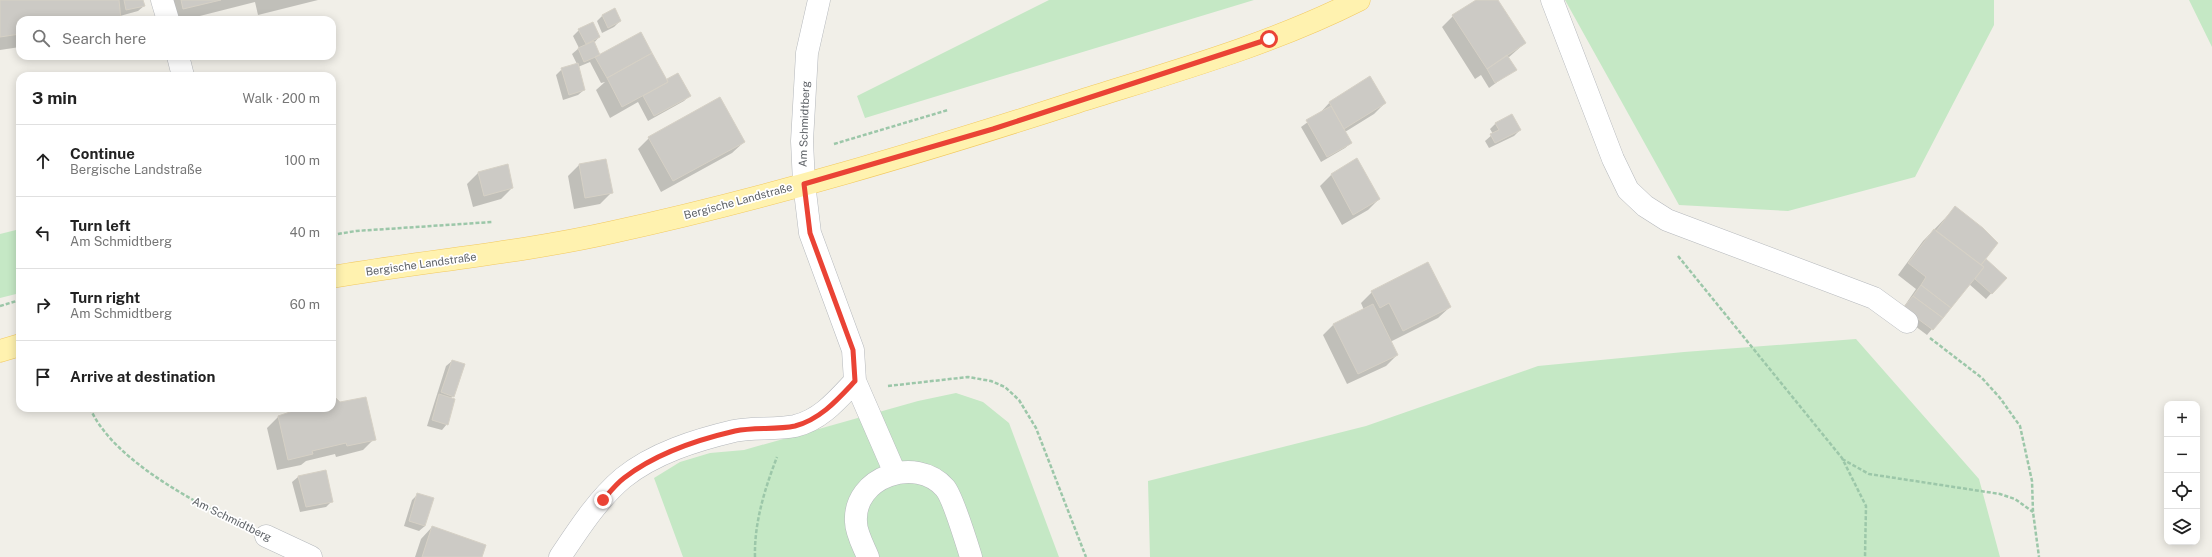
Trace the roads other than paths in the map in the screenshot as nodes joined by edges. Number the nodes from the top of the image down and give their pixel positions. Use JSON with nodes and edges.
{"nodes":[{"id":1,"x":162,"y":0,"type":"edge"},
{"id":2,"x":819,"y":0,"type":"edge"},
{"id":3,"x":1360,"y":0,"type":"edge"},
{"id":4,"x":1552,"y":0,"type":"edge"},
{"id":5,"x":167,"y":16,"type":"edge"},
{"id":6,"x":179,"y":60,"type":"edge"},
{"id":7,"x":182,"y":72,"type":"edge"},
{"id":8,"x":804,"y":184,"type":"junction"},
{"id":9,"x":336,"y":276,"type":"edge"},
{"id":10,"x":1908,"y":322,"type":"road end"},
{"id":11,"x":16,"y":345,"type":"edge"},
{"id":12,"x":0,"y":351,"type":"edge"},
{"id":13,"x":855,"y":381,"type":"junction"},
{"id":14,"x":896,"y":473,"type":"junction"},
{"id":15,"x":266,"y":536,"type":"road end"},
{"id":16,"x":311,"y":557,"type":"edge"},
{"id":17,"x":560,"y":557,"type":"edge"},
{"id":18,"x":868,"y":557,"type":"edge"},
{"id":19,"x":971,"y":557,"type":"edge"}],
"edges":[{"from":1,"to":5,"type":"street"},
{"from":2,"to":8,"type":"street","name":"Am Schmidtberg"},
{"from":3,"to":8,"type":"main road","name":"Bergische Landstraße"},
{"from":4,"to":10,"type":"street"},
{"from":6,"to":7,"type":"street"},
{"from":8,"to":9,"type":"main road","name":"Bergische Landstraße"},
{"from":8,"to":13,"type":"street","name":"Am Schmidtberg"},
{"from":11,"to":12,"type":"main road"},
{"from":13,"to":14,"type":"street"},
{"from":13,"to":17,"type":"street"},
{"from":14,"to":18,"type":"street"},
{"from":14,"to":19,"type":"street"},
{"from":15,"to":16,"type":"street","name":"Am Schmidtberg"}]}
